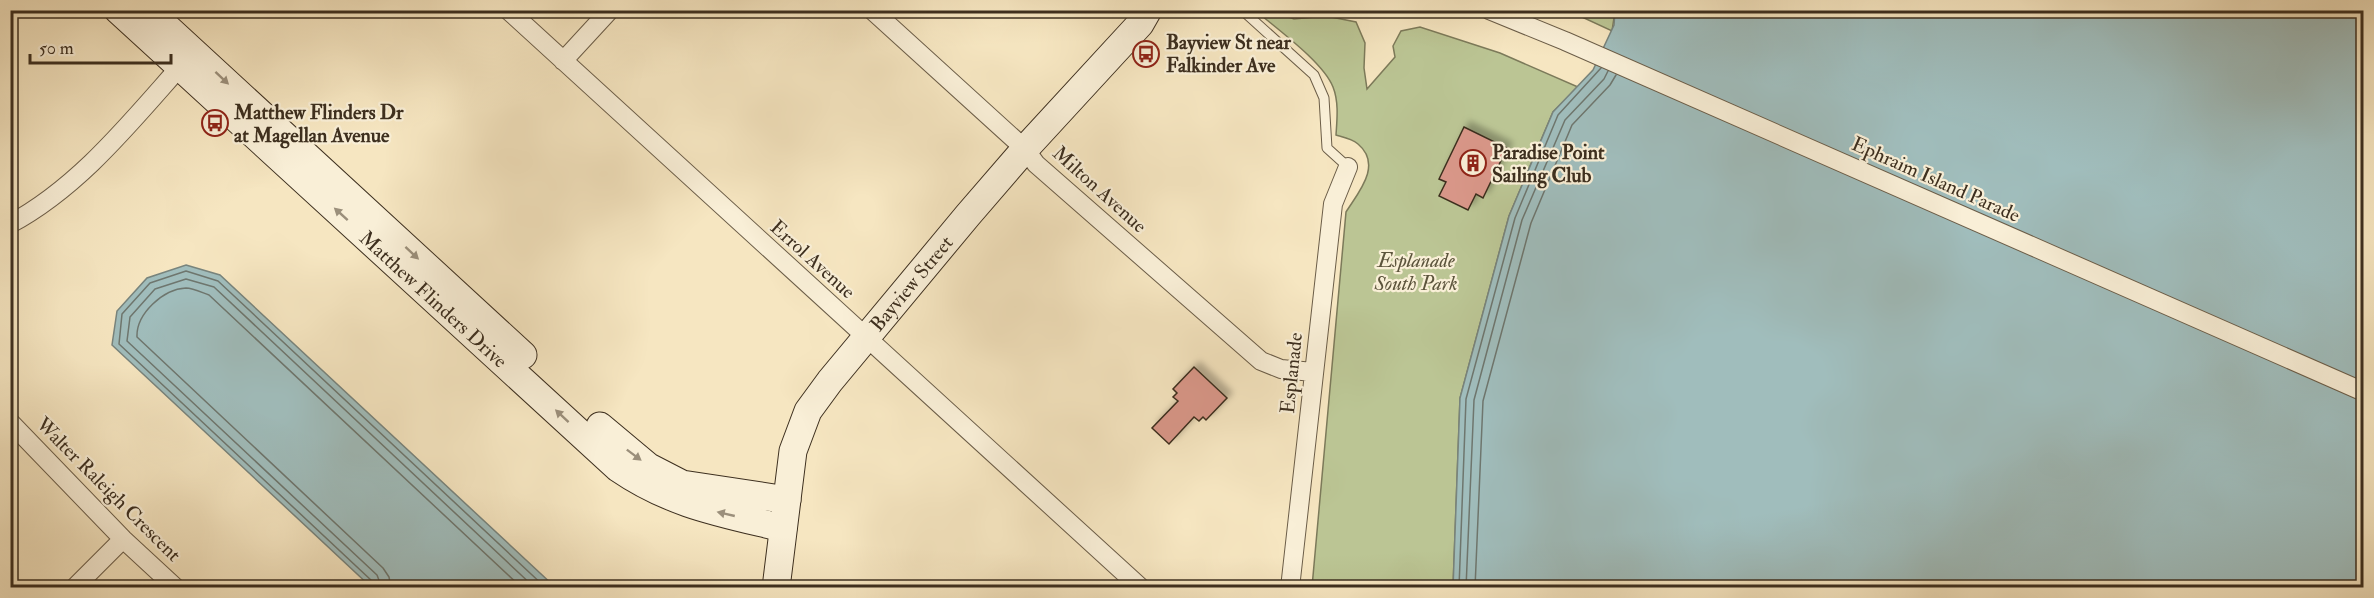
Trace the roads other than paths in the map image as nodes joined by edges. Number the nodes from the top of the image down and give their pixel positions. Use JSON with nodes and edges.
{"nodes":[{"id":1,"x":118,"y":10,"type":"edge"},
{"id":2,"x":148,"y":10,"type":"edge"},
{"id":3,"x":508,"y":10,"type":"edge"},
{"id":4,"x":610,"y":10,"type":"edge"},
{"id":5,"x":872,"y":10,"type":"edge"},
{"id":6,"x":1242,"y":10,"type":"edge"},
{"id":7,"x":1489,"y":10,"type":"edge"},
{"id":8,"x":1149,"y":15,"type":"edge"},
{"id":9,"x":187,"y":60,"type":"junction"},
{"id":10,"x":563,"y":61,"type":"junction"},
{"id":11,"x":1025,"y":149,"type":"junction"},
{"id":12,"x":1348,"y":167,"type":"joint"},
{"id":13,"x":10,"y":224,"type":"edge"},
{"id":14,"x":867,"y":337,"type":"junction"},
{"id":15,"x":1313,"y":372,"type":"junction"},
{"id":16,"x":2364,"y":392,"type":"edge"},
{"id":17,"x":10,"y":422,"type":"edge"},
{"id":18,"x":787,"y":500,"type":"junction"},
{"id":19,"x":783,"y":528,"type":"junction"},
{"id":20,"x":123,"y":539,"type":"junction"},
{"id":21,"x":74,"y":588,"type":"edge"},
{"id":22,"x":176,"y":588,"type":"edge"},
{"id":23,"x":776,"y":588,"type":"edge"},
{"id":24,"x":1141,"y":588,"type":"edge"},
{"id":25,"x":1290,"y":588,"type":"edge"}],
"edges":[{"from":1,"to":9,"type":"main road","name":"Matthew Flinders Drive"},
{"from":2,"to":9,"type":"main road","name":"Matthew Flinders Drive"},
{"from":3,"to":10,"type":"street","name":"Errol Avenue"},
{"from":4,"to":10,"type":"street"},
{"from":5,"to":11,"type":"street","name":"Milton Avenue"},
{"from":6,"to":12,"type":"lane"},
{"from":7,"to":16,"type":"street","name":"Ephraim Island Parade"},
{"from":8,"to":11,"type":"main road","name":"Bayview Street"},
{"from":9,"to":13,"type":"street"},
{"from":9,"to":18,"type":"main road","name":"Matthew Flinders Drive","one_way":true},
{"from":19,"to":9,"type":"main road","name":"Matthew Flinders Drive","one_way":true},
{"from":10,"to":14,"type":"street","name":"Errol Avenue"},
{"from":11,"to":14,"type":"main road","name":"Bayview Street"},
{"from":11,"to":15,"type":"street","name":"Milton Avenue"},
{"from":12,"to":15,"type":"street","name":"Esplanade"},
{"from":14,"to":18,"type":"main road","name":"Bayview Street"},
{"from":14,"to":24,"type":"street","name":"Errol Avenue"},
{"from":15,"to":25,"type":"street","name":"Esplanade"},
{"from":17,"to":20,"type":"street","name":"Walter Raleigh Crescent"},
{"from":18,"to":19,"type":"main road","name":"Bayview Street"},
{"from":19,"to":23,"type":"main road","name":"Bayview Street"},
{"from":20,"to":21,"type":"street"},
{"from":20,"to":22,"type":"street","name":"Walter Raleigh Crescent"}]}
